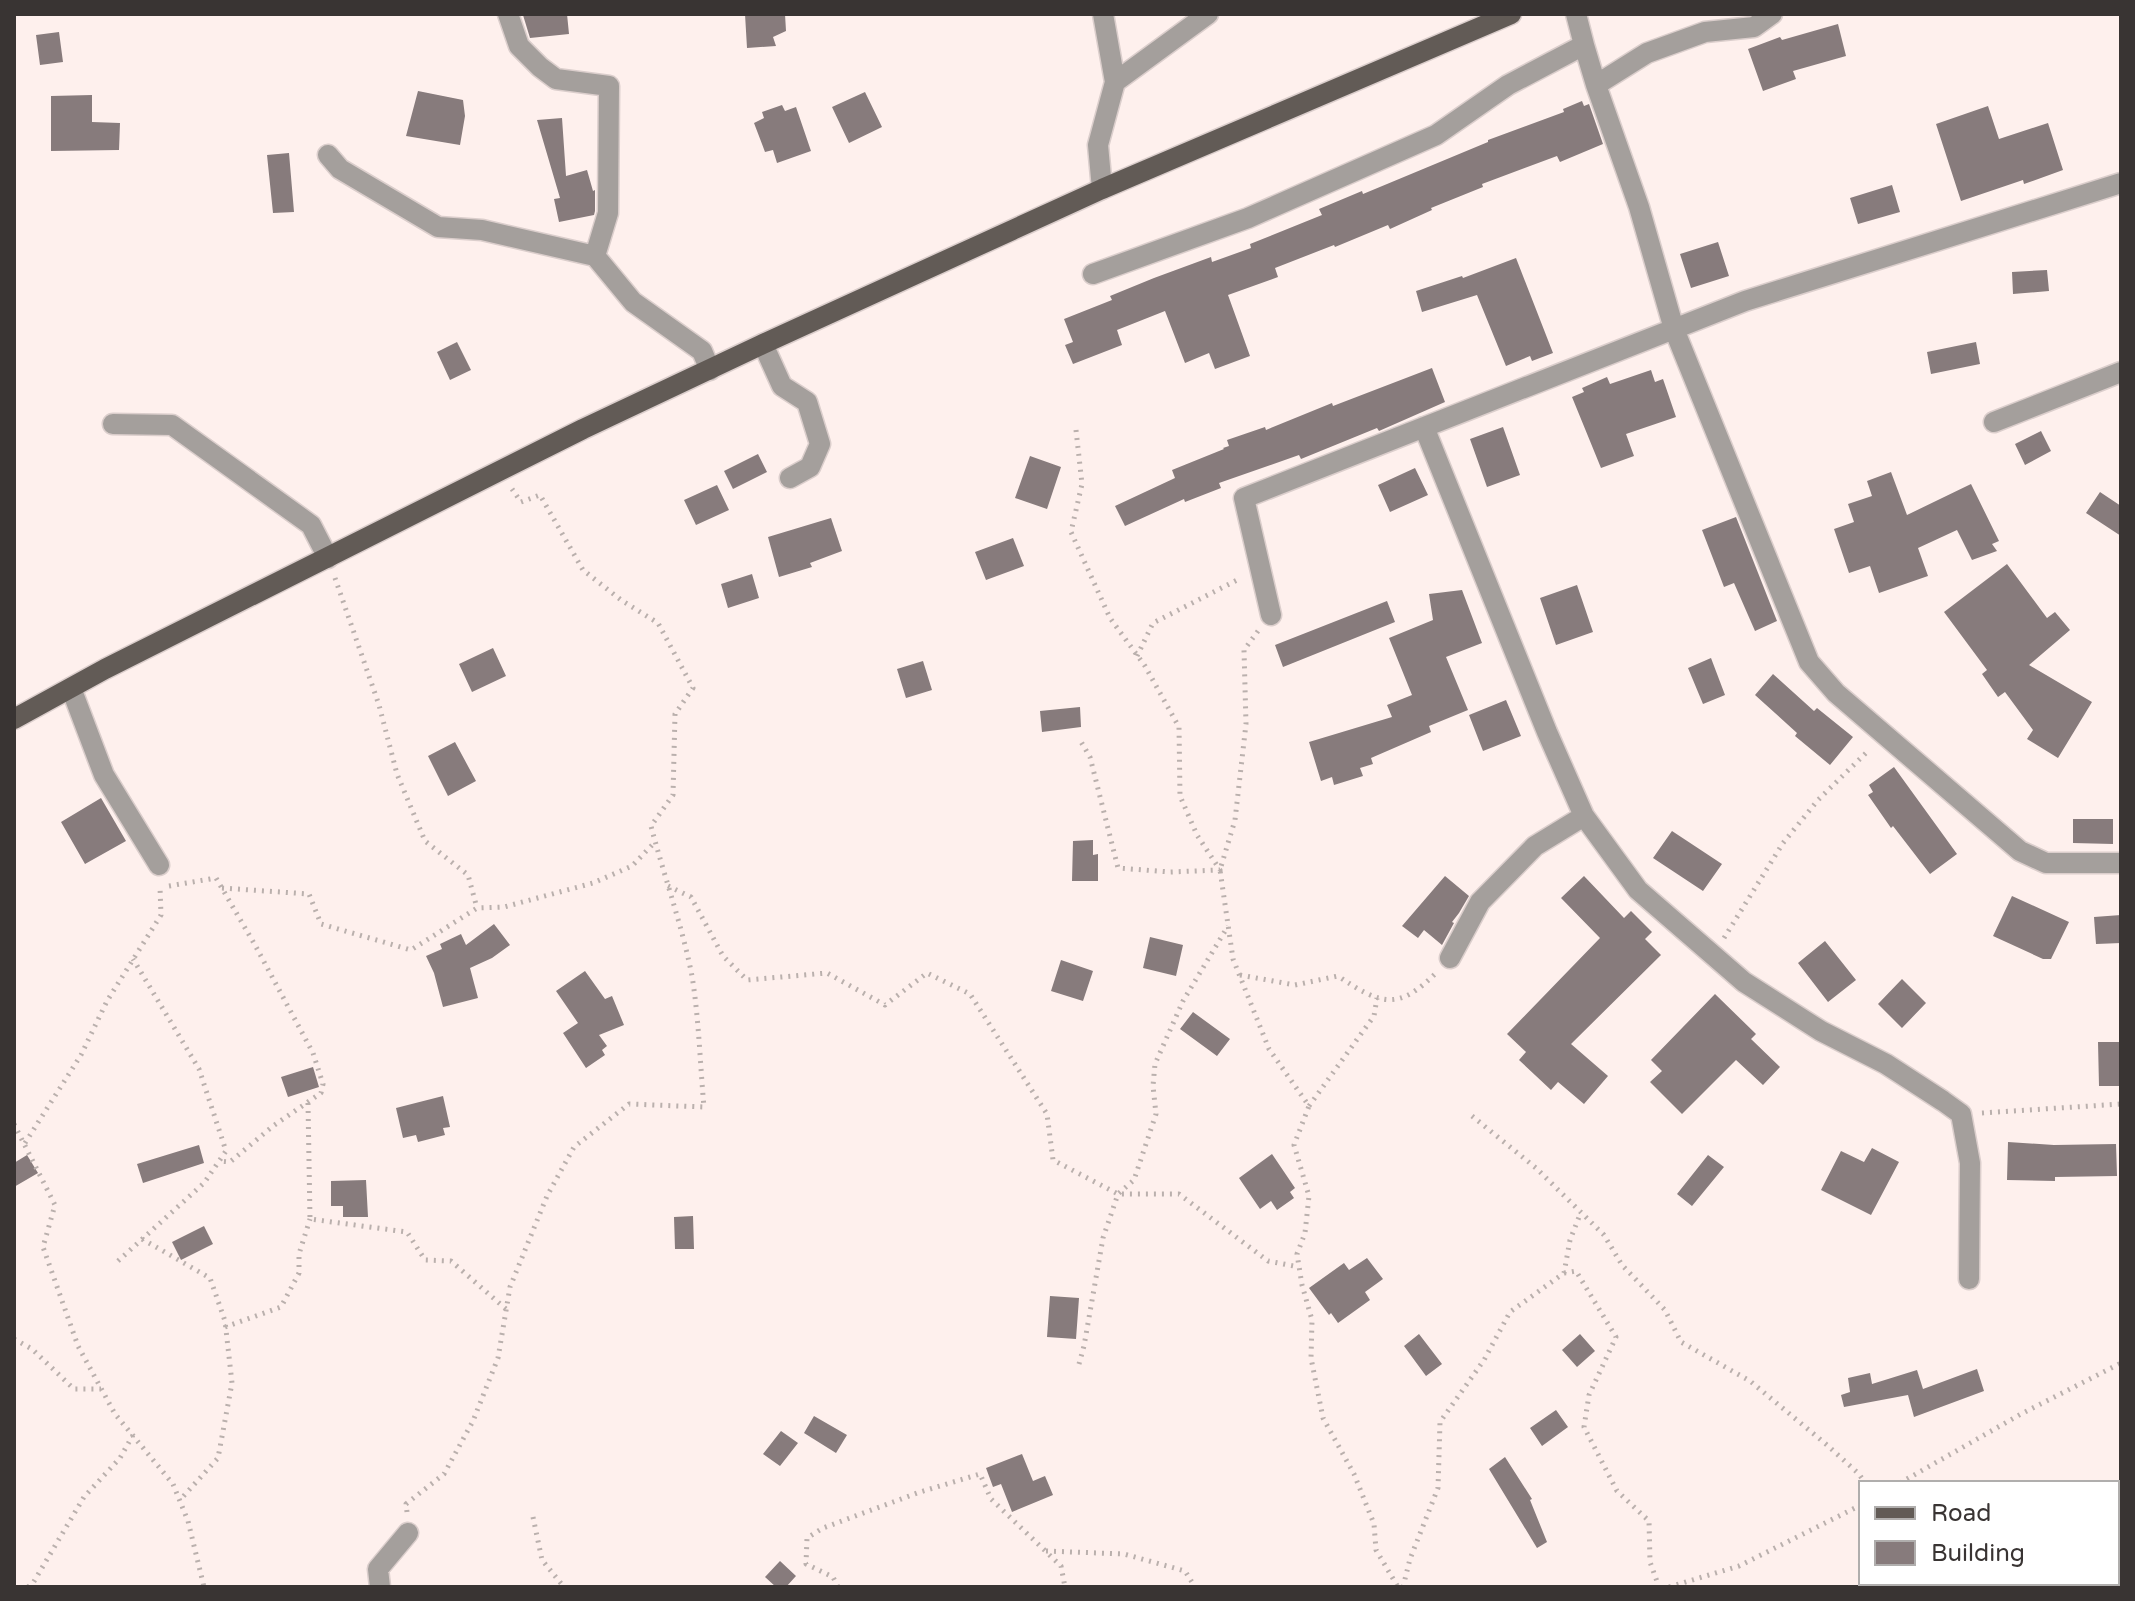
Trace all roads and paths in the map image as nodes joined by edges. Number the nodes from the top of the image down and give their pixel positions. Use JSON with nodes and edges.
{"nodes":[{"id":1,"x":508,"y":14,"type":"edge"},
{"id":2,"x":1103,"y":14,"type":"edge"},
{"id":3,"x":1208,"y":14,"type":"edge"},
{"id":4,"x":1511,"y":14,"type":"edge"},
{"id":5,"x":1576,"y":14,"type":"edge"},
{"id":6,"x":1772,"y":14,"type":"edge"},
{"id":7,"x":1584,"y":45,"type":"junction"},
{"id":8,"x":1115,"y":82,"type":"junction"},
{"id":9,"x":1596,"y":85,"type":"junction"},
{"id":10,"x":328,"y":155,"type":"dead end"},
{"id":11,"x":2121,"y":183,"type":"edge"},
{"id":12,"x":1102,"y":189,"type":"junction"},
{"id":13,"x":595,"y":256,"type":"junction"},
{"id":14,"x":1093,"y":274,"type":"dead end"},
{"id":15,"x":1674,"y":329,"type":"junction"},
{"id":16,"x":763,"y":344,"type":"junction"},
{"id":17,"x":710,"y":370,"type":"junction"},
{"id":18,"x":2121,"y":372,"type":"edge"},
{"id":19,"x":1994,"y":422,"type":"dead end"},
{"id":20,"x":113,"y":424,"type":"dead end"},
{"id":21,"x":1424,"y":427,"type":"junction"},
{"id":22,"x":1076,"y":430,"type":"dead end"},
{"id":23,"x":500,"y":471,"type":"junction"},
{"id":24,"x":790,"y":478,"type":"dead end"},
{"id":25,"x":328,"y":558,"type":"junction"},
{"id":26,"x":1260,"y":568,"type":"junction"},
{"id":27,"x":1271,"y":615,"type":"joint"},
{"id":28,"x":1137,"y":656,"type":"junction"},
{"id":29,"x":71,"y":688,"type":"junction"},
{"id":30,"x":14,"y":719,"type":"edge"},
{"id":31,"x":1884,"y":735,"type":"junction"},
{"id":32,"x":1080,"y":740,"type":"dead end"},
{"id":33,"x":1584,"y":816,"type":"junction"},
{"id":34,"x":655,"y":842,"type":"junction"},
{"id":35,"x":2121,"y":863,"type":"edge"},
{"id":36,"x":159,"y":865,"type":"joint"},
{"id":37,"x":1220,"y":870,"type":"junction"},
{"id":38,"x":667,"y":886,"type":"junction"},
{"id":39,"x":160,"y":888,"type":"junction"},
{"id":40,"x":222,"y":888,"type":"junction"},
{"id":41,"x":477,"y":908,"type":"junction"},
{"id":42,"x":1228,"y":925,"type":"junction"},
{"id":43,"x":1713,"y":956,"type":"junction"},
{"id":44,"x":1450,"y":958,"type":"joint"},
{"id":45,"x":133,"y":959,"type":"junction"},
{"id":46,"x":1240,"y":975,"type":"junction"},
{"id":47,"x":1377,"y":998,"type":"junction"},
{"id":48,"x":308,"y":1102,"type":"junction"},
{"id":49,"x":2121,"y":1104,"type":"edge"},
{"id":50,"x":1309,"y":1106,"type":"junction"},
{"id":51,"x":1961,"y":1114,"type":"junction"},
{"id":52,"x":1472,"y":1116,"type":"dead end"},
{"id":53,"x":14,"y":1124,"type":"edge"},
{"id":54,"x":24,"y":1144,"type":"junction"},
{"id":55,"x":219,"y":1161,"type":"junction"},
{"id":56,"x":1118,"y":1194,"type":"junction"},
{"id":57,"x":1581,"y":1212,"type":"junction"},
{"id":58,"x":310,"y":1219,"type":"junction"},
{"id":59,"x":142,"y":1239,"type":"junction"},
{"id":60,"x":118,"y":1261,"type":"dead end"},
{"id":61,"x":1299,"y":1267,"type":"junction"},
{"id":62,"x":1564,"y":1273,"type":"junction"},
{"id":63,"x":1969,"y":1279,"type":"dead end"},
{"id":64,"x":506,"y":1309,"type":"junction"},
{"id":65,"x":225,"y":1327,"type":"junction"},
{"id":66,"x":14,"y":1339,"type":"edge"},
{"id":67,"x":2121,"y":1363,"type":"edge"},
{"id":68,"x":1079,"y":1364,"type":"dead end"},
{"id":69,"x":101,"y":1389,"type":"junction"},
{"id":70,"x":133,"y":1435,"type":"junction"},
{"id":71,"x":1864,"y":1481,"type":"edge"},
{"id":72,"x":1904,"y":1481,"type":"edge"},
{"id":73,"x":180,"y":1500,"type":"junction"},
{"id":74,"x":1859,"y":1506,"type":"edge"},
{"id":75,"x":533,"y":1517,"type":"dead end"},
{"id":76,"x":408,"y":1533,"type":"joint"},
{"id":77,"x":1045,"y":1551,"type":"junction"},
{"id":78,"x":28,"y":1587,"type":"edge"},
{"id":79,"x":204,"y":1587,"type":"edge"},
{"id":80,"x":380,"y":1587,"type":"edge"},
{"id":81,"x":564,"y":1587,"type":"edge"},
{"id":82,"x":838,"y":1587,"type":"edge"},
{"id":83,"x":1065,"y":1587,"type":"edge"},
{"id":84,"x":1195,"y":1587,"type":"edge"},
{"id":85,"x":1401,"y":1587,"type":"edge"},
{"id":86,"x":1659,"y":1587,"type":"edge"},
{"id":87,"x":1669,"y":1587,"type":"edge"}],
"edges":[{"from":1,"to":13,"type":"street"},
{"from":2,"to":8,"type":"street"},
{"from":3,"to":8,"type":"street"},
{"from":4,"to":12,"type":"main road"},
{"from":5,"to":7,"type":"street"},
{"from":6,"to":9,"type":"street"},
{"from":7,"to":9,"type":"street"},
{"from":7,"to":14,"type":"street"},
{"from":8,"to":12,"type":"street"},
{"from":9,"to":15,"type":"street"},
{"from":10,"to":13,"type":"street"},
{"from":11,"to":15,"type":"street"},
{"from":12,"to":16,"type":"main road"},
{"from":13,"to":17,"type":"street"},
{"from":15,"to":21,"type":"street"},
{"from":15,"to":31,"type":"street"},
{"from":16,"to":17,"type":"main road"},
{"from":16,"to":24,"type":"street"},
{"from":17,"to":23,"type":"main road"},
{"from":18,"to":19,"type":"street"},
{"from":20,"to":25,"type":"street"},
{"from":21,"to":26,"type":"street"},
{"from":21,"to":33,"type":"street"},
{"from":22,"to":28,"type":"path"},
{"from":23,"to":25,"type":"main road"},
{"from":23,"to":34,"type":"path"},
{"from":25,"to":29,"type":"main road"},
{"from":25,"to":41,"type":"path"},
{"from":26,"to":27,"type":"street"},
{"from":26,"to":28,"type":"path"},
{"from":27,"to":37,"type":"path"},
{"from":28,"to":37,"type":"path"},
{"from":29,"to":30,"type":"main road"},
{"from":29,"to":36,"type":"street"},
{"from":31,"to":35,"type":"street"},
{"from":31,"to":43,"type":"path"},
{"from":32,"to":37,"type":"path"},
{"from":33,"to":43,"type":"street"},
{"from":33,"to":44,"type":"street"},
{"from":34,"to":38,"type":"path"},
{"from":34,"to":41,"type":"path"},
{"from":36,"to":39,"type":"path"},
{"from":37,"to":42,"type":"path"},
{"from":38,"to":56,"type":"path"},
{"from":38,"to":64,"type":"path"},
{"from":39,"to":40,"type":"path"},
{"from":39,"to":45,"type":"path"},
{"from":40,"to":41,"type":"path"},
{"from":40,"to":48,"type":"path"},
{"from":42,"to":46,"type":"path"},
{"from":42,"to":56,"type":"path"},
{"from":43,"to":51,"type":"street"},
{"from":44,"to":47,"type":"path"},
{"from":45,"to":54,"type":"path"},
{"from":45,"to":55,"type":"path"},
{"from":46,"to":47,"type":"path"},
{"from":46,"to":50,"type":"path"},
{"from":47,"to":50,"type":"path"},
{"from":48,"to":55,"type":"path"},
{"from":48,"to":58,"type":"path"},
{"from":49,"to":51,"type":"path"},
{"from":50,"to":61,"type":"path"},
{"from":51,"to":63,"type":"street"},
{"from":52,"to":57,"type":"path"},
{"from":53,"to":54,"type":"path"},
{"from":54,"to":69,"type":"path"},
{"from":55,"to":59,"type":"path"},
{"from":56,"to":61,"type":"path"},
{"from":56,"to":68,"type":"path"},
{"from":57,"to":62,"type":"path"},
{"from":57,"to":71,"type":"path"},
{"from":58,"to":64,"type":"path"},
{"from":58,"to":65,"type":"path"},
{"from":59,"to":60,"type":"path"},
{"from":59,"to":65,"type":"path"},
{"from":61,"to":85,"type":"path"},
{"from":62,"to":85,"type":"path"},
{"from":62,"to":86,"type":"path"},
{"from":64,"to":76,"type":"path"},
{"from":65,"to":73,"type":"path"},
{"from":66,"to":69,"type":"path"},
{"from":67,"to":72,"type":"path"},
{"from":69,"to":70,"type":"path"},
{"from":70,"to":73,"type":"path"},
{"from":70,"to":78,"type":"path"},
{"from":73,"to":79,"type":"path"},
{"from":74,"to":87,"type":"path"},
{"from":75,"to":81,"type":"path"},
{"from":76,"to":80,"type":"street"},
{"from":77,"to":82,"type":"path"},
{"from":77,"to":83,"type":"path"},
{"from":77,"to":84,"type":"path"}]}
